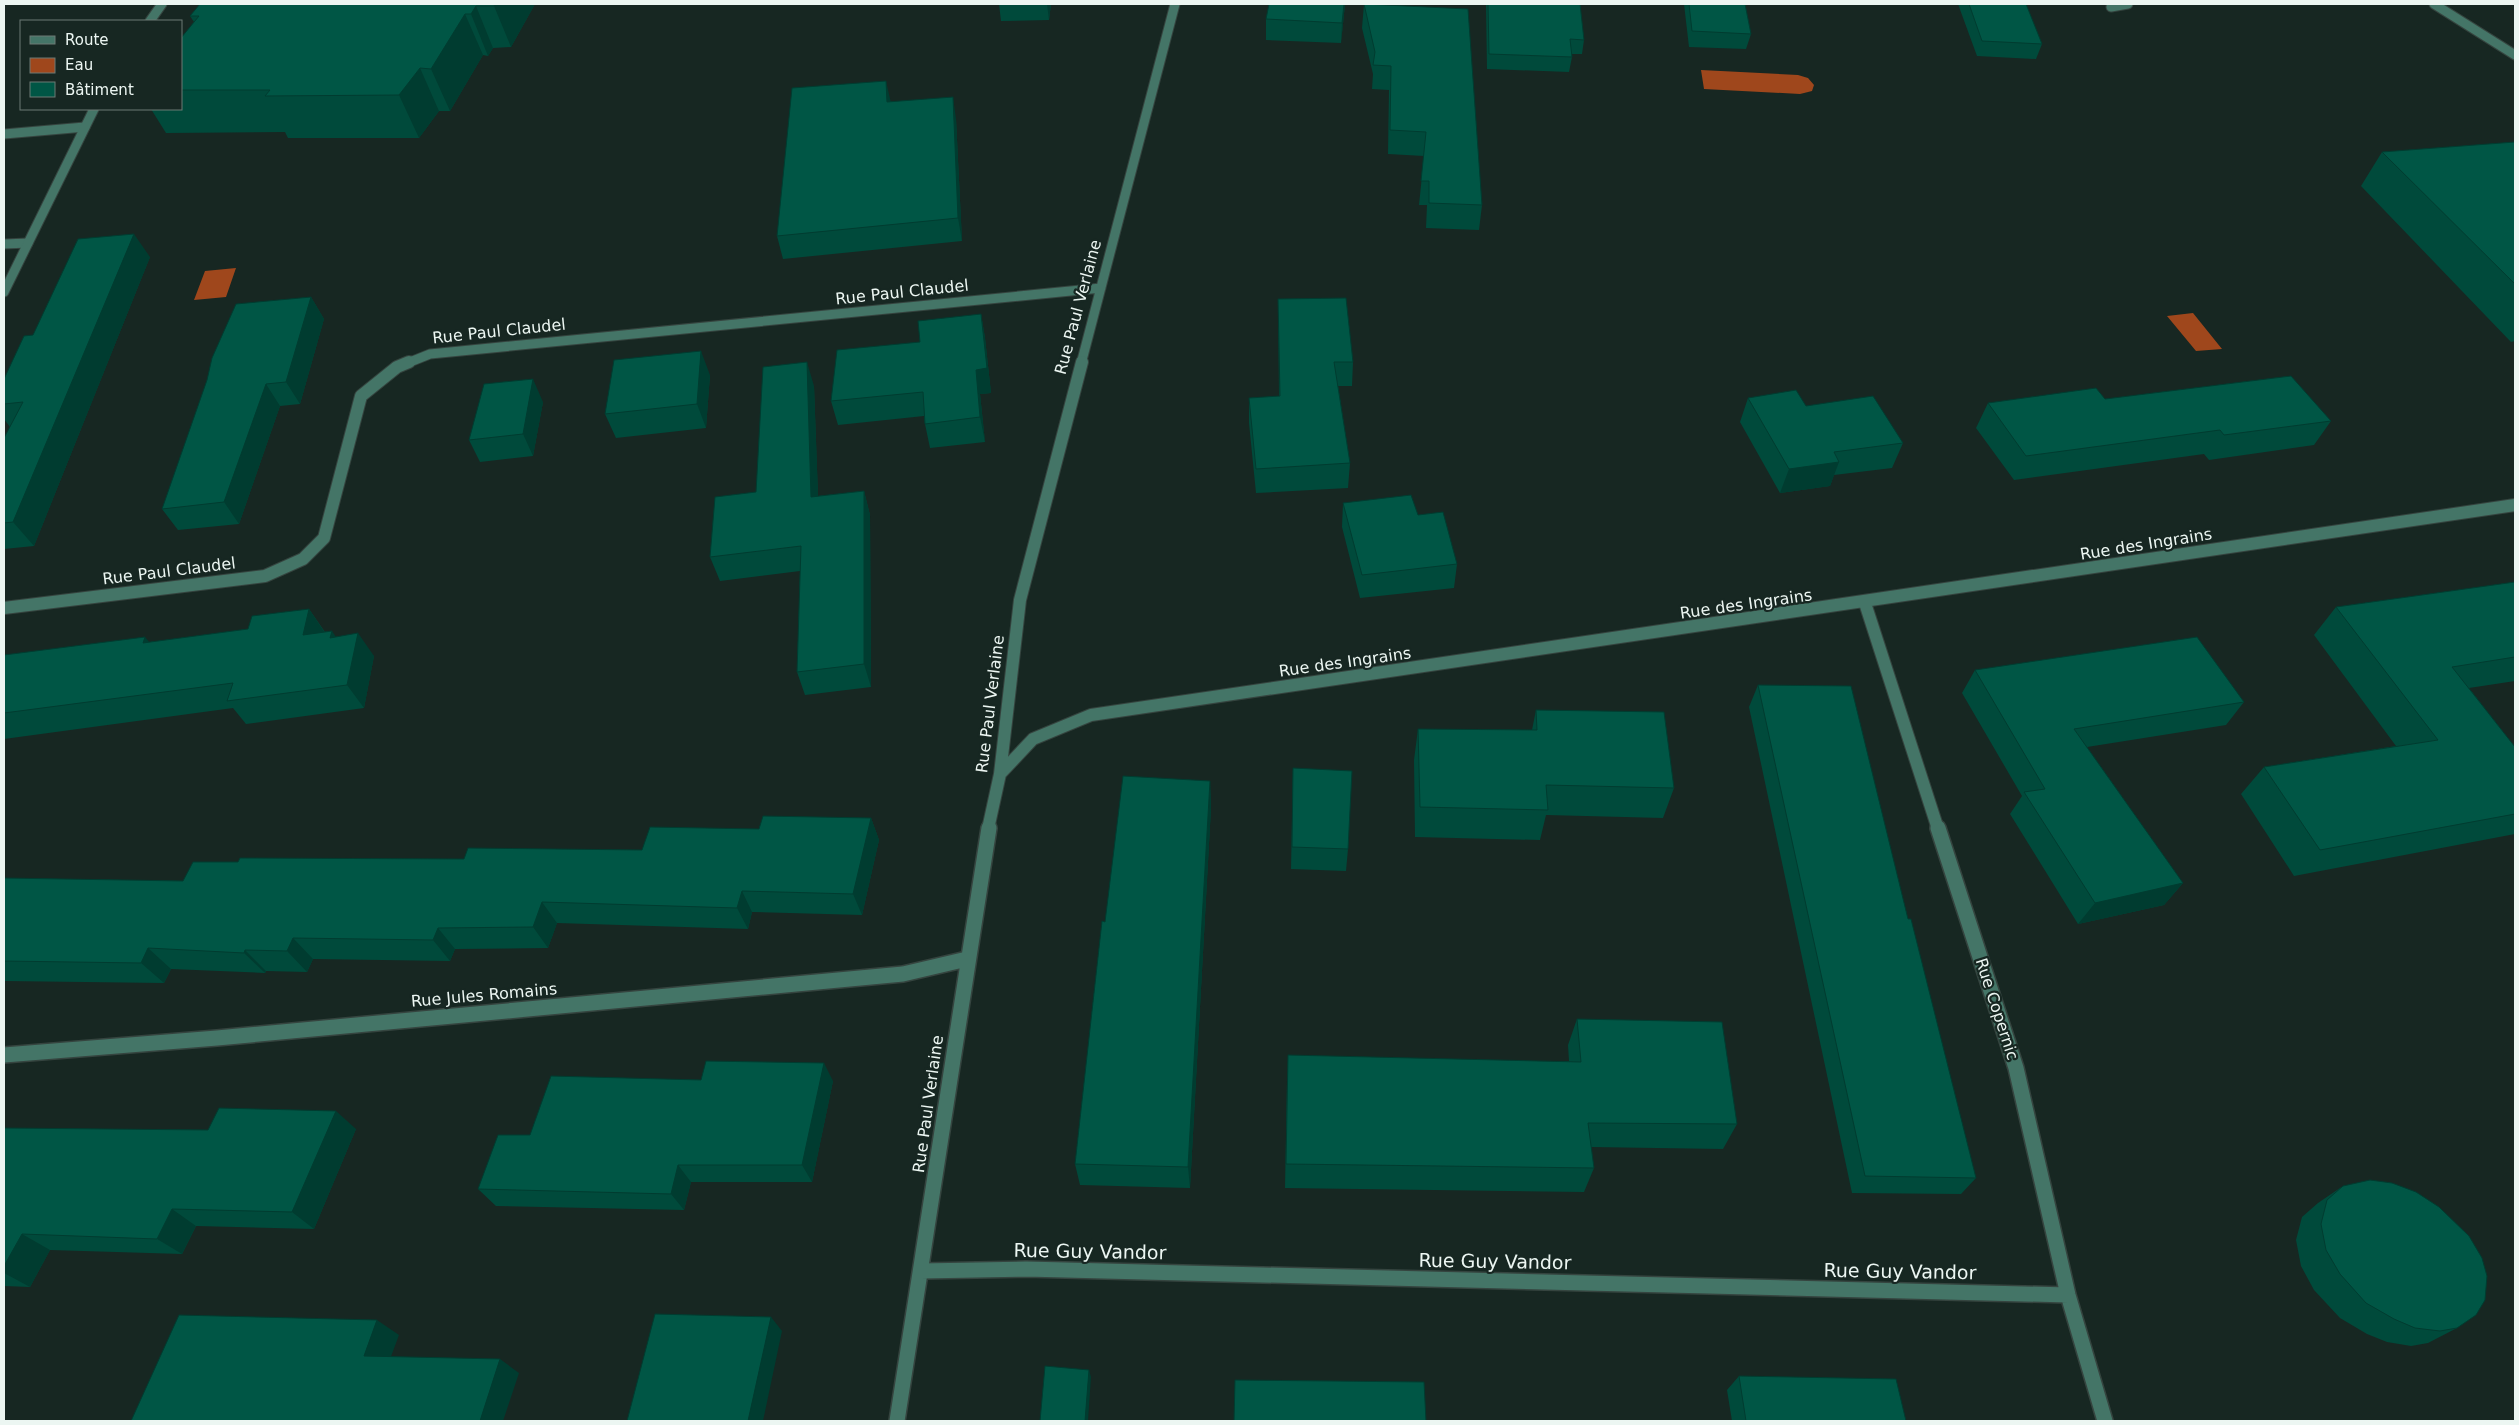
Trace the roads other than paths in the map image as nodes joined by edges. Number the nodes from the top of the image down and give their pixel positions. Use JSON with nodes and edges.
{"nodes":[{"id":1,"x":162,"y":4,"type":"edge"},
{"id":2,"x":1175,"y":4,"type":"edge"},
{"id":3,"x":2128,"y":4,"type":"edge"},
{"id":4,"x":2434,"y":4,"type":"edge"},
{"id":5,"x":2111,"y":7,"type":"dead end"},
{"id":6,"x":151,"y":20,"type":"edge"},
{"id":7,"x":2515,"y":55,"type":"edge"},
{"id":8,"x":93,"y":110,"type":"edge"},
{"id":9,"x":85,"y":126,"type":"junction"},
{"id":10,"x":4,"y":134,"type":"edge"},
{"id":11,"x":28,"y":243,"type":"junction"},
{"id":12,"x":4,"y":244,"type":"edge"},
{"id":13,"x":1101,"y":288,"type":"junction"},
{"id":14,"x":4,"y":292,"type":"edge"},
{"id":15,"x":2515,"y":505,"type":"edge"},
{"id":16,"x":1865,"y":603,"type":"junction"},
{"id":17,"x":4,"y":608,"type":"edge"},
{"id":18,"x":1000,"y":774,"type":"junction"},
{"id":19,"x":967,"y":960,"type":"junction"},
{"id":20,"x":4,"y":1056,"type":"edge"},
{"id":21,"x":921,"y":1271,"type":"junction"},
{"id":22,"x":2068,"y":1295,"type":"junction"},
{"id":23,"x":898,"y":1421,"type":"edge"},
{"id":24,"x":2105,"y":1421,"type":"edge"}],
"edges":[{"from":1,"to":6,"type":"street"},
{"from":2,"to":13,"type":"street","name":"Rue Paul Verlaine"},
{"from":3,"to":5,"type":"street"},
{"from":4,"to":7,"type":"street"},
{"from":8,"to":9,"type":"street"},
{"from":9,"to":10,"type":"street"},
{"from":9,"to":11,"type":"street"},
{"from":11,"to":12,"type":"street"},
{"from":11,"to":14,"type":"street"},
{"from":13,"to":17,"type":"street","name":"Rue Paul Claudel"},
{"from":13,"to":18,"type":"street","name":"Rue Paul Verlaine"},
{"from":15,"to":16,"type":"street","name":"Rue des Ingrains"},
{"from":16,"to":18,"type":"street","name":"Rue des Ingrains"},
{"from":16,"to":22,"type":"street","name":"Rue Copernic"},
{"from":18,"to":19,"type":"street","name":"Rue Paul Verlaine"},
{"from":19,"to":20,"type":"street","name":"Rue Jules Romains"},
{"from":19,"to":21,"type":"street","name":"Rue Paul Verlaine"},
{"from":21,"to":22,"type":"street","name":"Rue Guy Vandor"},
{"from":21,"to":23,"type":"street","name":"Rue Paul Verlaine"},
{"from":22,"to":24,"type":"street","name":"Rue Copernic"}]}
